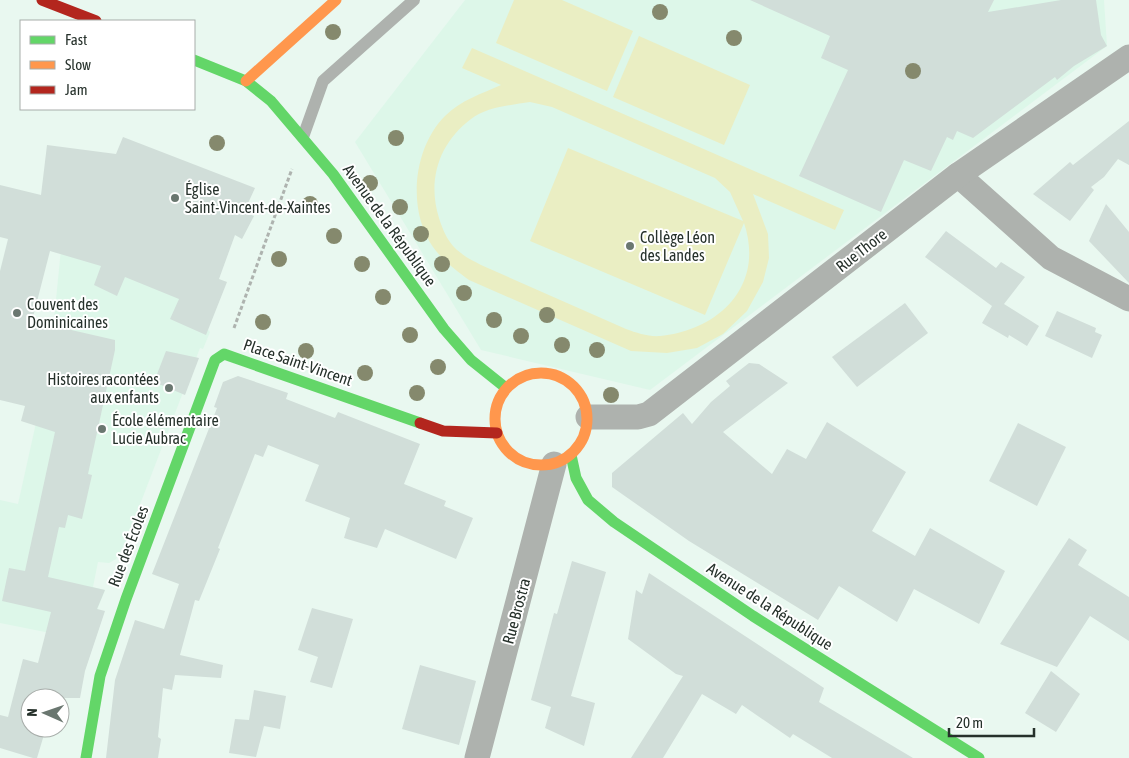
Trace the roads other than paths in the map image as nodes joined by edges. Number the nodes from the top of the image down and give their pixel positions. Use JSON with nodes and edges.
{"nodes":[{"id":1,"x":42,"y":0,"type":"edge"},
{"id":2,"x":336,"y":0,"type":"edge"},
{"id":3,"x":414,"y":0,"type":"edge"},
{"id":4,"x":93,"y":20,"type":"edge"},
{"id":5,"x":1129,"y":57,"type":"edge"},
{"id":6,"x":195,"y":60,"type":"edge"},
{"id":7,"x":246,"y":81,"type":"junction"},
{"id":8,"x":303,"y":137,"type":"junction"},
{"id":9,"x":958,"y":175,"type":"junction"},
{"id":10,"x":1129,"y":299,"type":"edge"},
{"id":11,"x":224,"y":354,"type":"joint"},
{"id":12,"x":506,"y":388,"type":"junction"},
{"id":13,"x":588,"y":417,"type":"junction"},
{"id":14,"x":497,"y":434,"type":"junction"},
{"id":15,"x":562,"y":460,"type":"junction"},
{"id":16,"x":86,"y":758,"type":"edge"},
{"id":17,"x":477,"y":758,"type":"edge"},
{"id":18,"x":979,"y":758,"type":"edge"}],
"edges":[{"from":1,"to":4,"type":"main road"},
{"from":2,"to":7,"type":"main road"},
{"from":3,"to":8,"type":"lane"},
{"from":5,"to":9,"type":"street","name":"Rue Thore"},
{"from":6,"to":7,"type":"main road","name":"Avenue de la République"},
{"from":7,"to":8,"type":"main road","name":"Avenue de la République"},
{"from":8,"to":12,"type":"main road","name":"Avenue de la République"},
{"from":9,"to":10,"type":"street"},
{"from":9,"to":13,"type":"street","name":"Rue Thore"},
{"from":11,"to":14,"type":"main road","name":"Place Saint-Vincent"},
{"from":11,"to":16,"type":"main road","name":"Rue des Écoles"},
{"from":12,"to":13,"type":"main road"},
{"from":12,"to":14,"type":"main road"},
{"from":13,"to":15,"type":"main road"},
{"from":14,"to":15,"type":"main road"},
{"from":15,"to":17,"type":"street","name":"Rue Brostra"},
{"from":15,"to":18,"type":"main road","name":"Avenue de la République"}]}
